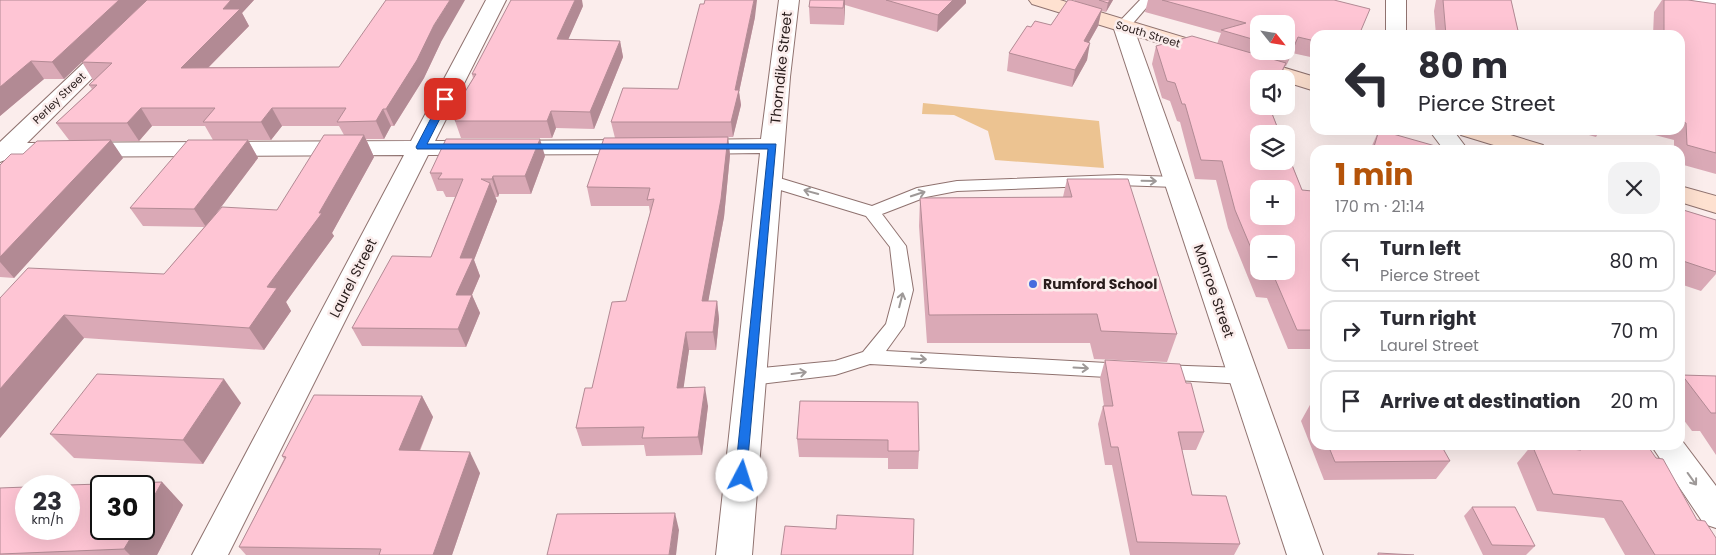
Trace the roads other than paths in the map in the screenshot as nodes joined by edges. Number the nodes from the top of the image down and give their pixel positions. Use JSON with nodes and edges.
{"nodes":[{"id":1,"x":161,"y":0,"type":"edge"},
{"id":2,"x":496,"y":0,"type":"edge"},
{"id":3,"x":789,"y":0,"type":"edge"},
{"id":4,"x":1039,"y":0,"type":"edge"},
{"id":5,"x":1147,"y":0,"type":"edge"},
{"id":6,"x":1396,"y":0,"type":"edge"},
{"id":7,"x":1694,"y":0,"type":"edge"},
{"id":8,"x":1716,"y":4,"type":"edge"},
{"id":9,"x":1123,"y":26,"type":"junction"},
{"id":10,"x":1396,"y":30,"type":"edge"},
{"id":11,"x":1310,"y":82,"type":"edge"},
{"id":12,"x":1486,"y":135,"type":"edge"},
{"id":13,"x":1518,"y":145,"type":"edge"},
{"id":14,"x":773,"y":146,"type":"junction"},
{"id":15,"x":421,"y":147,"type":"junction"},
{"id":16,"x":2,"y":152,"type":"edge"},
{"id":17,"x":770,"y":182,"type":"junction"},
{"id":18,"x":1176,"y":182,"type":"junction"},
{"id":19,"x":1685,"y":196,"type":"edge"},
{"id":20,"x":1716,"y":205,"type":"edge"},
{"id":21,"x":872,"y":212,"type":"junction"},
{"id":22,"x":870,"y":357,"type":"junction"},
{"id":23,"x":1244,"y":376,"type":"junction"},
{"id":24,"x":751,"y":377,"type":"junction"},
{"id":25,"x":1671,"y":450,"type":"edge"},
{"id":26,"x":1716,"y":513,"type":"edge"},
{"id":27,"x":210,"y":555,"type":"edge"},
{"id":28,"x":734,"y":555,"type":"edge"},
{"id":29,"x":1305,"y":555,"type":"edge"}],
"edges":[{"from":1,"to":16,"type":"street","name":"Perley Street"},
{"from":2,"to":15,"type":"street","name":"Laurel Street"},
{"from":3,"to":14,"type":"street","name":"Thorndike Street"},
{"from":4,"to":9,"type":"main road","name":"South Street"},
{"from":5,"to":9,"type":"lane"},
{"from":6,"to":10,"type":"street"},
{"from":7,"to":8,"type":"street"},
{"from":9,"to":11,"type":"main road","name":"South Street"},
{"from":9,"to":18,"type":"street","name":"Monroe Street"},
{"from":12,"to":13,"type":"main road"},
{"from":14,"to":15,"type":"street"},
{"from":14,"to":17,"type":"street","name":"Thorndike Street"},
{"from":15,"to":16,"type":"street"},
{"from":15,"to":27,"type":"street","name":"Laurel Street"},
{"from":21,"to":17,"type":"lane","one_way":true},
{"from":17,"to":24,"type":"street","name":"Thorndike Street"},
{"from":21,"to":18,"type":"lane","one_way":true},
{"from":18,"to":23,"type":"street","name":"Monroe Street"},
{"from":19,"to":20,"type":"main road"},
{"from":22,"to":21,"type":"lane","one_way":true},
{"from":22,"to":23,"type":"lane","one_way":true},
{"from":24,"to":22,"type":"lane","one_way":true},
{"from":23,"to":29,"type":"street","name":"Monroe Street"},
{"from":24,"to":28,"type":"street","name":"Thorndike Street"},
{"from":25,"to":26,"type":"street","one_way":true}]}
